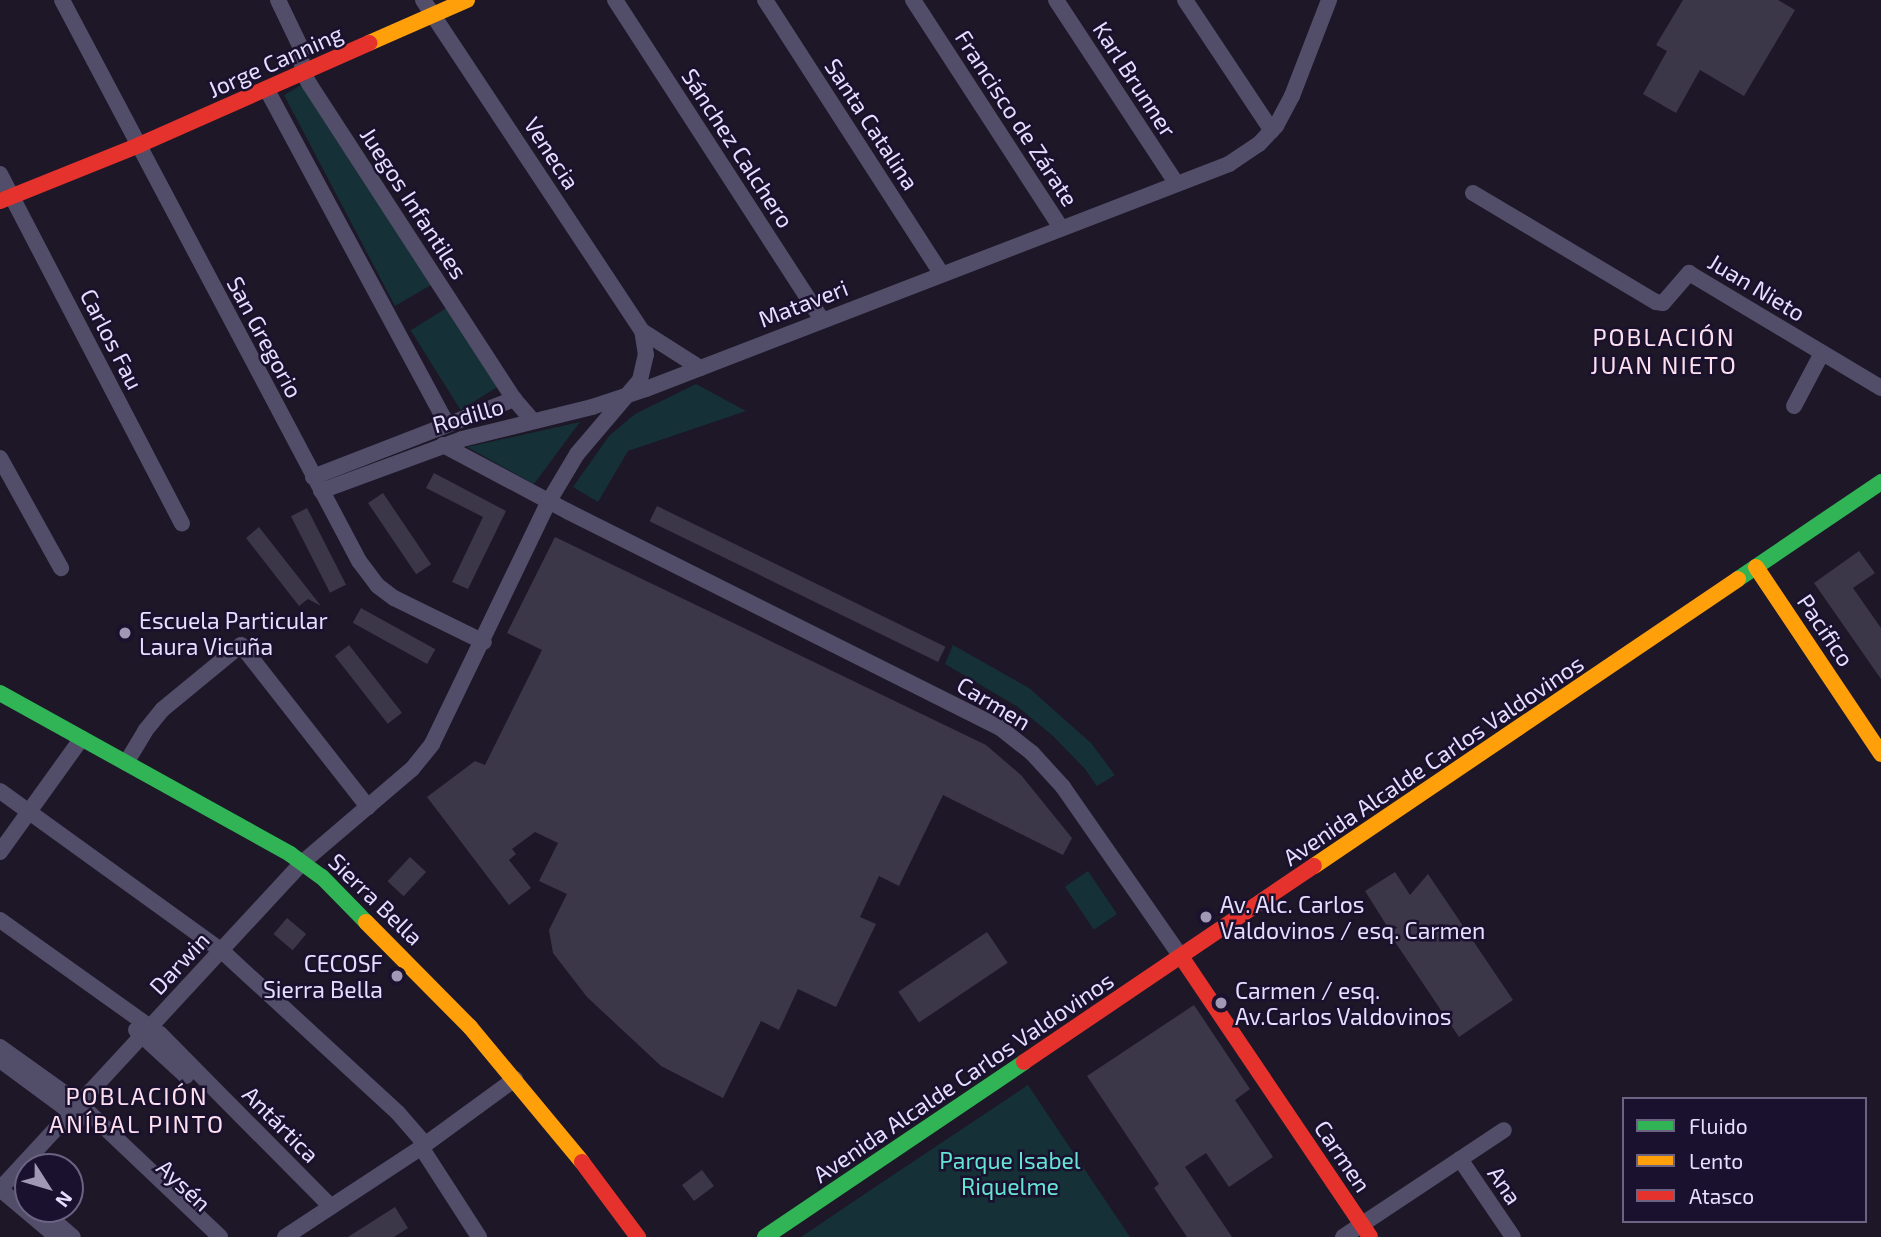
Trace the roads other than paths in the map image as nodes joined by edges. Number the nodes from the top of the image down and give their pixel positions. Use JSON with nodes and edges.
{"nodes":[{"id":1,"x":62,"y":0,"type":"edge"},
{"id":2,"x":278,"y":0,"type":"edge"},
{"id":3,"x":423,"y":0,"type":"edge"},
{"id":4,"x":467,"y":0,"type":"edge"},
{"id":5,"x":615,"y":0,"type":"edge"},
{"id":6,"x":765,"y":0,"type":"edge"},
{"id":7,"x":913,"y":0,"type":"edge"},
{"id":8,"x":1056,"y":0,"type":"edge"},
{"id":9,"x":1185,"y":0,"type":"edge"},
{"id":10,"x":1329,"y":0,"type":"edge"},
{"id":11,"x":434,"y":14,"type":"junction"},
{"id":12,"x":303,"y":73,"type":"junction"},
{"id":13,"x":267,"y":90,"type":"junction"},
{"id":14,"x":1272,"y":131,"type":"junction"},
{"id":15,"x":139,"y":145,"type":"junction"},
{"id":16,"x":0,"y":174,"type":"edge"},
{"id":17,"x":1176,"y":183,"type":"junction"},
{"id":18,"x":1473,"y":193,"type":"dead end"},
{"id":19,"x":6,"y":199,"type":"edge"},
{"id":20,"x":1060,"y":226,"type":"junction"},
{"id":21,"x":941,"y":273,"type":"junction"},
{"id":22,"x":822,"y":320,"type":"junction"},
{"id":23,"x":642,"y":331,"type":"junction"},
{"id":24,"x":1822,"y":353,"type":"junction"},
{"id":25,"x":700,"y":368,"type":"junction"},
{"id":26,"x":1881,"y":388,"type":"edge"},
{"id":27,"x":630,"y":394,"type":"junction"},
{"id":28,"x":514,"y":399,"type":"junction"},
{"id":29,"x":1794,"y":406,"type":"dead end"},
{"id":30,"x":533,"y":421,"type":"junction"},
{"id":31,"x":446,"y":423,"type":"junction"},
{"id":32,"x":443,"y":445,"type":"junction"},
{"id":33,"x":0,"y":458,"type":"edge"},
{"id":34,"x":1881,"y":482,"type":"edge"},
{"id":35,"x":317,"y":484,"type":"junction"},
{"id":36,"x":549,"y":501,"type":"junction"},
{"id":37,"x":182,"y":524,"type":"dead end"},
{"id":38,"x":1756,"y":567,"type":"junction"},
{"id":39,"x":61,"y":568,"type":"dead end"},
{"id":40,"x":484,"y":642,"type":"junction"},
{"id":41,"x":0,"y":693,"type":"edge"},
{"id":42,"x":82,"y":738,"type":"junction"},
{"id":43,"x":1881,"y":754,"type":"edge"},
{"id":44,"x":126,"y":763,"type":"junction"},
{"id":45,"x":401,"y":778,"type":"joint"},
{"id":46,"x":0,"y":791,"type":"edge"},
{"id":47,"x":0,"y":804,"type":"edge"},
{"id":48,"x":368,"y":807,"type":"junction"},
{"id":49,"x":26,"y":816,"type":"junction"},
{"id":50,"x":0,"y":852,"type":"edge"},
{"id":51,"x":303,"y":862,"type":"junction"},
{"id":52,"x":0,"y":920,"type":"edge"},
{"id":53,"x":0,"y":933,"type":"edge"},
{"id":54,"x":219,"y":954,"type":"junction"},
{"id":55,"x":1182,"y":957,"type":"junction"},
{"id":56,"x":147,"y":1031,"type":"junction"},
{"id":57,"x":0,"y":1047,"type":"edge"},
{"id":58,"x":0,"y":1060,"type":"edge"},
{"id":59,"x":515,"y":1079,"type":"junction"},
{"id":60,"x":76,"y":1108,"type":"junction"},
{"id":61,"x":1504,"y":1130,"type":"dead end"},
{"id":62,"x":422,"y":1147,"type":"junction"},
{"id":63,"x":1460,"y":1159,"type":"junction"},
{"id":64,"x":1,"y":1185,"type":"edge"},
{"id":65,"x":327,"y":1210,"type":"junction"},
{"id":66,"x":56,"y":1223,"type":"edge"},
{"id":67,"x":1366,"y":1231,"type":"edge"},
{"id":68,"x":57,"y":1237,"type":"edge"},
{"id":69,"x":73,"y":1237,"type":"edge"},
{"id":70,"x":206,"y":1237,"type":"edge"},
{"id":71,"x":220,"y":1237,"type":"edge"},
{"id":72,"x":285,"y":1237,"type":"edge"},
{"id":73,"x":479,"y":1237,"type":"edge"},
{"id":74,"x":638,"y":1237,"type":"edge"},
{"id":75,"x":765,"y":1237,"type":"edge"},
{"id":76,"x":1343,"y":1237,"type":"edge"},
{"id":77,"x":1513,"y":1237,"type":"edge"}],
"edges":[{"from":1,"to":15,"type":"street","name":"San Gregorio"},
{"from":2,"to":12,"type":"street","name":"Juegos Infantiles"},
{"from":3,"to":11,"type":"street","name":"Venecia"},
{"from":4,"to":11,"type":"street","name":"Jorge Canning"},
{"from":5,"to":22,"type":"street","name":"Sánchez Calchero"},
{"from":6,"to":21,"type":"street","name":"Santa Catalina"},
{"from":7,"to":20,"type":"street","name":"Francisco de Zárate"},
{"from":8,"to":17,"type":"street","name":"Karl Brunner"},
{"from":9,"to":14,"type":"street"},
{"from":10,"to":14,"type":"street","name":"Mataveri"},
{"from":11,"to":12,"type":"street","name":"Jorge Canning"},
{"from":11,"to":23,"type":"street","name":"Venecia"},
{"from":12,"to":13,"type":"street","name":"Jorge Canning"},
{"from":12,"to":28,"type":"street","name":"Juegos Infantiles"},
{"from":13,"to":15,"type":"street","name":"Jorge Canning"},
{"from":13,"to":31,"type":"street"},
{"from":14,"to":17,"type":"street","name":"Mataveri"},
{"from":15,"to":19,"type":"street","name":"Jorge Canning"},
{"from":15,"to":35,"type":"street","name":"San Gregorio"},
{"from":16,"to":19,"type":"street","name":"Carlos Fau"},
{"from":17,"to":20,"type":"street","name":"Mataveri"},
{"from":18,"to":24,"type":"street","name":"Juan Nieto"},
{"from":19,"to":37,"type":"street","name":"Carlos Fau"},
{"from":20,"to":21,"type":"street","name":"Mataveri"},
{"from":21,"to":22,"type":"street","name":"Mataveri"},
{"from":22,"to":25,"type":"street","name":"Mataveri"},
{"from":23,"to":25,"type":"street","name":"Venecia"},
{"from":23,"to":27,"type":"street"},
{"from":24,"to":26,"type":"street","name":"Juan Nieto"},
{"from":24,"to":29,"type":"street"},
{"from":25,"to":27,"type":"street","name":"Mataveri"},
{"from":27,"to":30,"type":"street","name":"Rodillo"},
{"from":27,"to":36,"type":"street","name":"Mataveri"},
{"from":28,"to":30,"type":"street","name":"Juegos Infantiles"},
{"from":28,"to":31,"type":"street","name":"Rodillo"},
{"from":30,"to":32,"type":"street","name":"Rodillo"},
{"from":31,"to":35,"type":"street","name":"Rodillo"},
{"from":32,"to":35,"type":"street","name":"Rodillo"},
{"from":32,"to":36,"type":"street","name":"Carmen"},
{"from":33,"to":39,"type":"street"},
{"from":34,"to":38,"type":"street","name":"Avenida Alcalde Carlos Valdovinos"},
{"from":35,"to":40,"type":"street","name":"San Gregorio"},
{"from":36,"to":40,"type":"street","name":"Mataveri"},
{"from":36,"to":55,"type":"street","name":"Carmen"},
{"from":38,"to":43,"type":"street","name":"Pacifico"},
{"from":38,"to":55,"type":"street","name":"Avenida Alcalde Carlos Valdovinos"},
{"from":40,"to":45,"type":"street","name":"Mataveri"},
{"from":41,"to":42,"type":"street","name":"Sierra Bella"},
{"from":42,"to":44,"type":"street","name":"Sierra Bella"},
{"from":42,"to":49,"type":"street"},
{"from":44,"to":48,"type":"street"},
{"from":44,"to":51,"type":"street","name":"Sierra Bella"},
{"from":45,"to":48,"type":"street","name":"Darwin"},
{"from":46,"to":49,"type":"street"},
{"from":47,"to":49,"type":"street"},
{"from":48,"to":51,"type":"street","name":"Darwin"},
{"from":49,"to":50,"type":"street"},
{"from":49,"to":54,"type":"street"},
{"from":51,"to":54,"type":"street","name":"Darwin"},
{"from":51,"to":59,"type":"street","name":"Sierra Bella"},
{"from":52,"to":56,"type":"street","name":"Antártica"},
{"from":53,"to":56,"type":"street","name":"Antártica"},
{"from":54,"to":56,"type":"street","name":"Darwin"},
{"from":54,"to":62,"type":"street"},
{"from":55,"to":67,"type":"street","name":"Carmen"},
{"from":55,"to":75,"type":"street","name":"Avenida Alcalde Carlos Valdovinos"},
{"from":56,"to":60,"type":"street","name":"Darwin"},
{"from":56,"to":65,"type":"street","name":"Antártica"},
{"from":57,"to":60,"type":"street","name":"Aysén"},
{"from":58,"to":60,"type":"street","name":"Aysén"},
{"from":59,"to":62,"type":"street"},
{"from":59,"to":74,"type":"street","name":"Sierra Bella"},
{"from":60,"to":64,"type":"street","name":"Darwin"},
{"from":60,"to":70,"type":"street","name":"Aysén"},
{"from":60,"to":71,"type":"street","name":"Aysén"},
{"from":61,"to":63,"type":"street"},
{"from":62,"to":65,"type":"street"},
{"from":62,"to":73,"type":"street"},
{"from":63,"to":67,"type":"street"},
{"from":63,"to":77,"type":"street","name":"Ana"},
{"from":64,"to":68,"type":"street"},
{"from":65,"to":72,"type":"street"},
{"from":66,"to":69,"type":"street"},
{"from":67,"to":76,"type":"street"}]}
